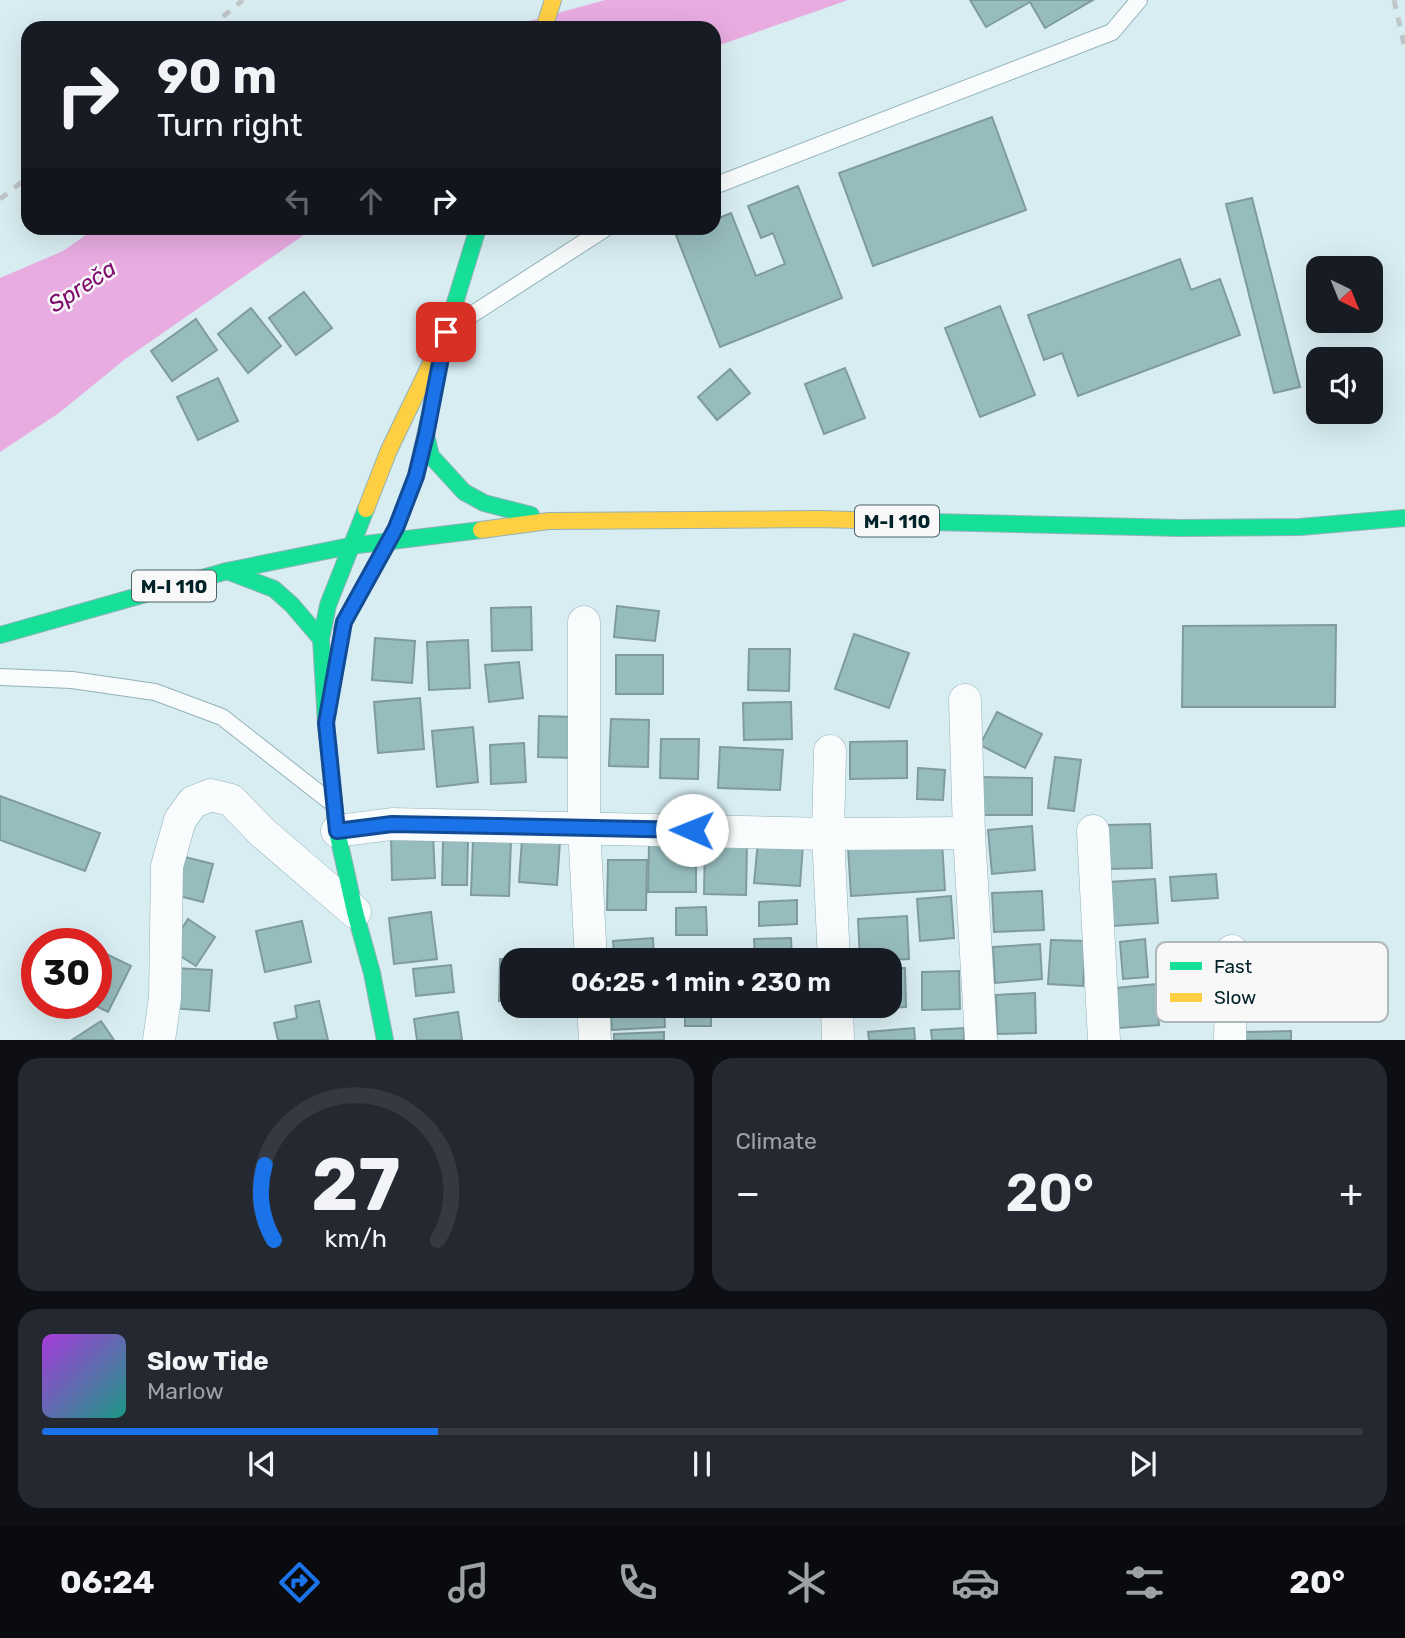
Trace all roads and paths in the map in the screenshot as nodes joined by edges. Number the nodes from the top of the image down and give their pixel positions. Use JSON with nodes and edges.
{"nodes":[{"id":1,"x":553,"y":0,"type":"edge"},
{"id":2,"x":1139,"y":0,"type":"edge"},
{"id":3,"x":546,"y":21,"type":"edge"},
{"id":4,"x":721,"y":183,"type":"edge"},
{"id":5,"x":476,"y":235,"type":"edge"},
{"id":6,"x":595,"y":235,"type":"edge"},
{"id":7,"x":446,"y":332,"type":"junction"},
{"id":8,"x":426,"y":435,"type":"junction"},
{"id":9,"x":1405,"y":518,"type":"edge"},
{"id":10,"x":549,"y":521,"type":"junction"},
{"id":11,"x":389,"y":541,"type":"junction"},
{"id":12,"x":350,"y":546,"type":"junction"},
{"id":13,"x":227,"y":572,"type":"junction"},
{"id":14,"x":584,"y":622,"type":"dead end"},
{"id":15,"x":0,"y":635,"type":"edge"},
{"id":16,"x":321,"y":639,"type":"junction"},
{"id":17,"x":0,"y":677,"type":"edge"},
{"id":18,"x":965,"y":700,"type":"dead end"},
{"id":19,"x":326,"y":723,"type":"junction"},
{"id":20,"x":830,"y":751,"type":"dead end"},
{"id":21,"x":336,"y":819,"type":"junction"},
{"id":22,"x":584,"y":827,"type":"junction"},
{"id":23,"x":1093,"y":831,"type":"dead end"},
{"id":24,"x":969,"y":833,"type":"junction"},
{"id":25,"x":828,"y":834,"type":"junction"},
{"id":26,"x":355,"y":912,"type":"junction"},
{"id":27,"x":590,"y":948,"type":"edge"},
{"id":28,"x":833,"y":948,"type":"edge"},
{"id":29,"x":594,"y":1018,"type":"edge"},
{"id":30,"x":837,"y":1018,"type":"edge"},
{"id":31,"x":1231,"y":1022,"type":"edge"},
{"id":32,"x":159,"y":1040,"type":"edge"},
{"id":33,"x":385,"y":1040,"type":"edge"},
{"id":34,"x":595,"y":1040,"type":"edge"},
{"id":35,"x":838,"y":1040,"type":"edge"},
{"id":36,"x":981,"y":1040,"type":"edge"},
{"id":37,"x":1104,"y":1040,"type":"edge"},
{"id":38,"x":1230,"y":1040,"type":"edge"}],
"edges":[{"from":1,"to":3,"type":"main road"},
{"from":2,"to":4,"type":"lane"},
{"from":5,"to":7,"type":"main road"},
{"from":6,"to":7,"type":"lane"},
{"from":7,"to":8,"type":"main road"},
{"from":7,"to":12,"type":"main road"},
{"from":8,"to":10,"type":"main road"},
{"from":8,"to":11,"type":"main road"},
{"from":9,"to":10,"type":"main road","number":"M-I 110"},
{"from":10,"to":11,"type":"main road","number":"M-I 110"},
{"from":11,"to":12,"type":"main road","number":"M-I 110"},
{"from":11,"to":19,"type":"main road"},
{"from":12,"to":13,"type":"main road","number":"M-I 110"},
{"from":12,"to":16,"type":"main road"},
{"from":13,"to":15,"type":"main road","number":"M-I 110"},
{"from":13,"to":16,"type":"main road"},
{"from":14,"to":22,"type":"street"},
{"from":16,"to":19,"type":"main road"},
{"from":17,"to":21,"type":"lane"},
{"from":18,"to":24,"type":"street"},
{"from":19,"to":21,"type":"main road"},
{"from":20,"to":25,"type":"street"},
{"from":21,"to":22,"type":"street"},
{"from":21,"to":26,"type":"main road"},
{"from":22,"to":25,"type":"street"},
{"from":22,"to":27,"type":"street"},
{"from":23,"to":37,"type":"street"},
{"from":24,"to":25,"type":"street"},
{"from":24,"to":36,"type":"street"},
{"from":25,"to":28,"type":"street"},
{"from":26,"to":32,"type":"street"},
{"from":26,"to":33,"type":"main road"},
{"from":29,"to":34,"type":"street"},
{"from":30,"to":35,"type":"street"},
{"from":31,"to":38,"type":"street"}]}
